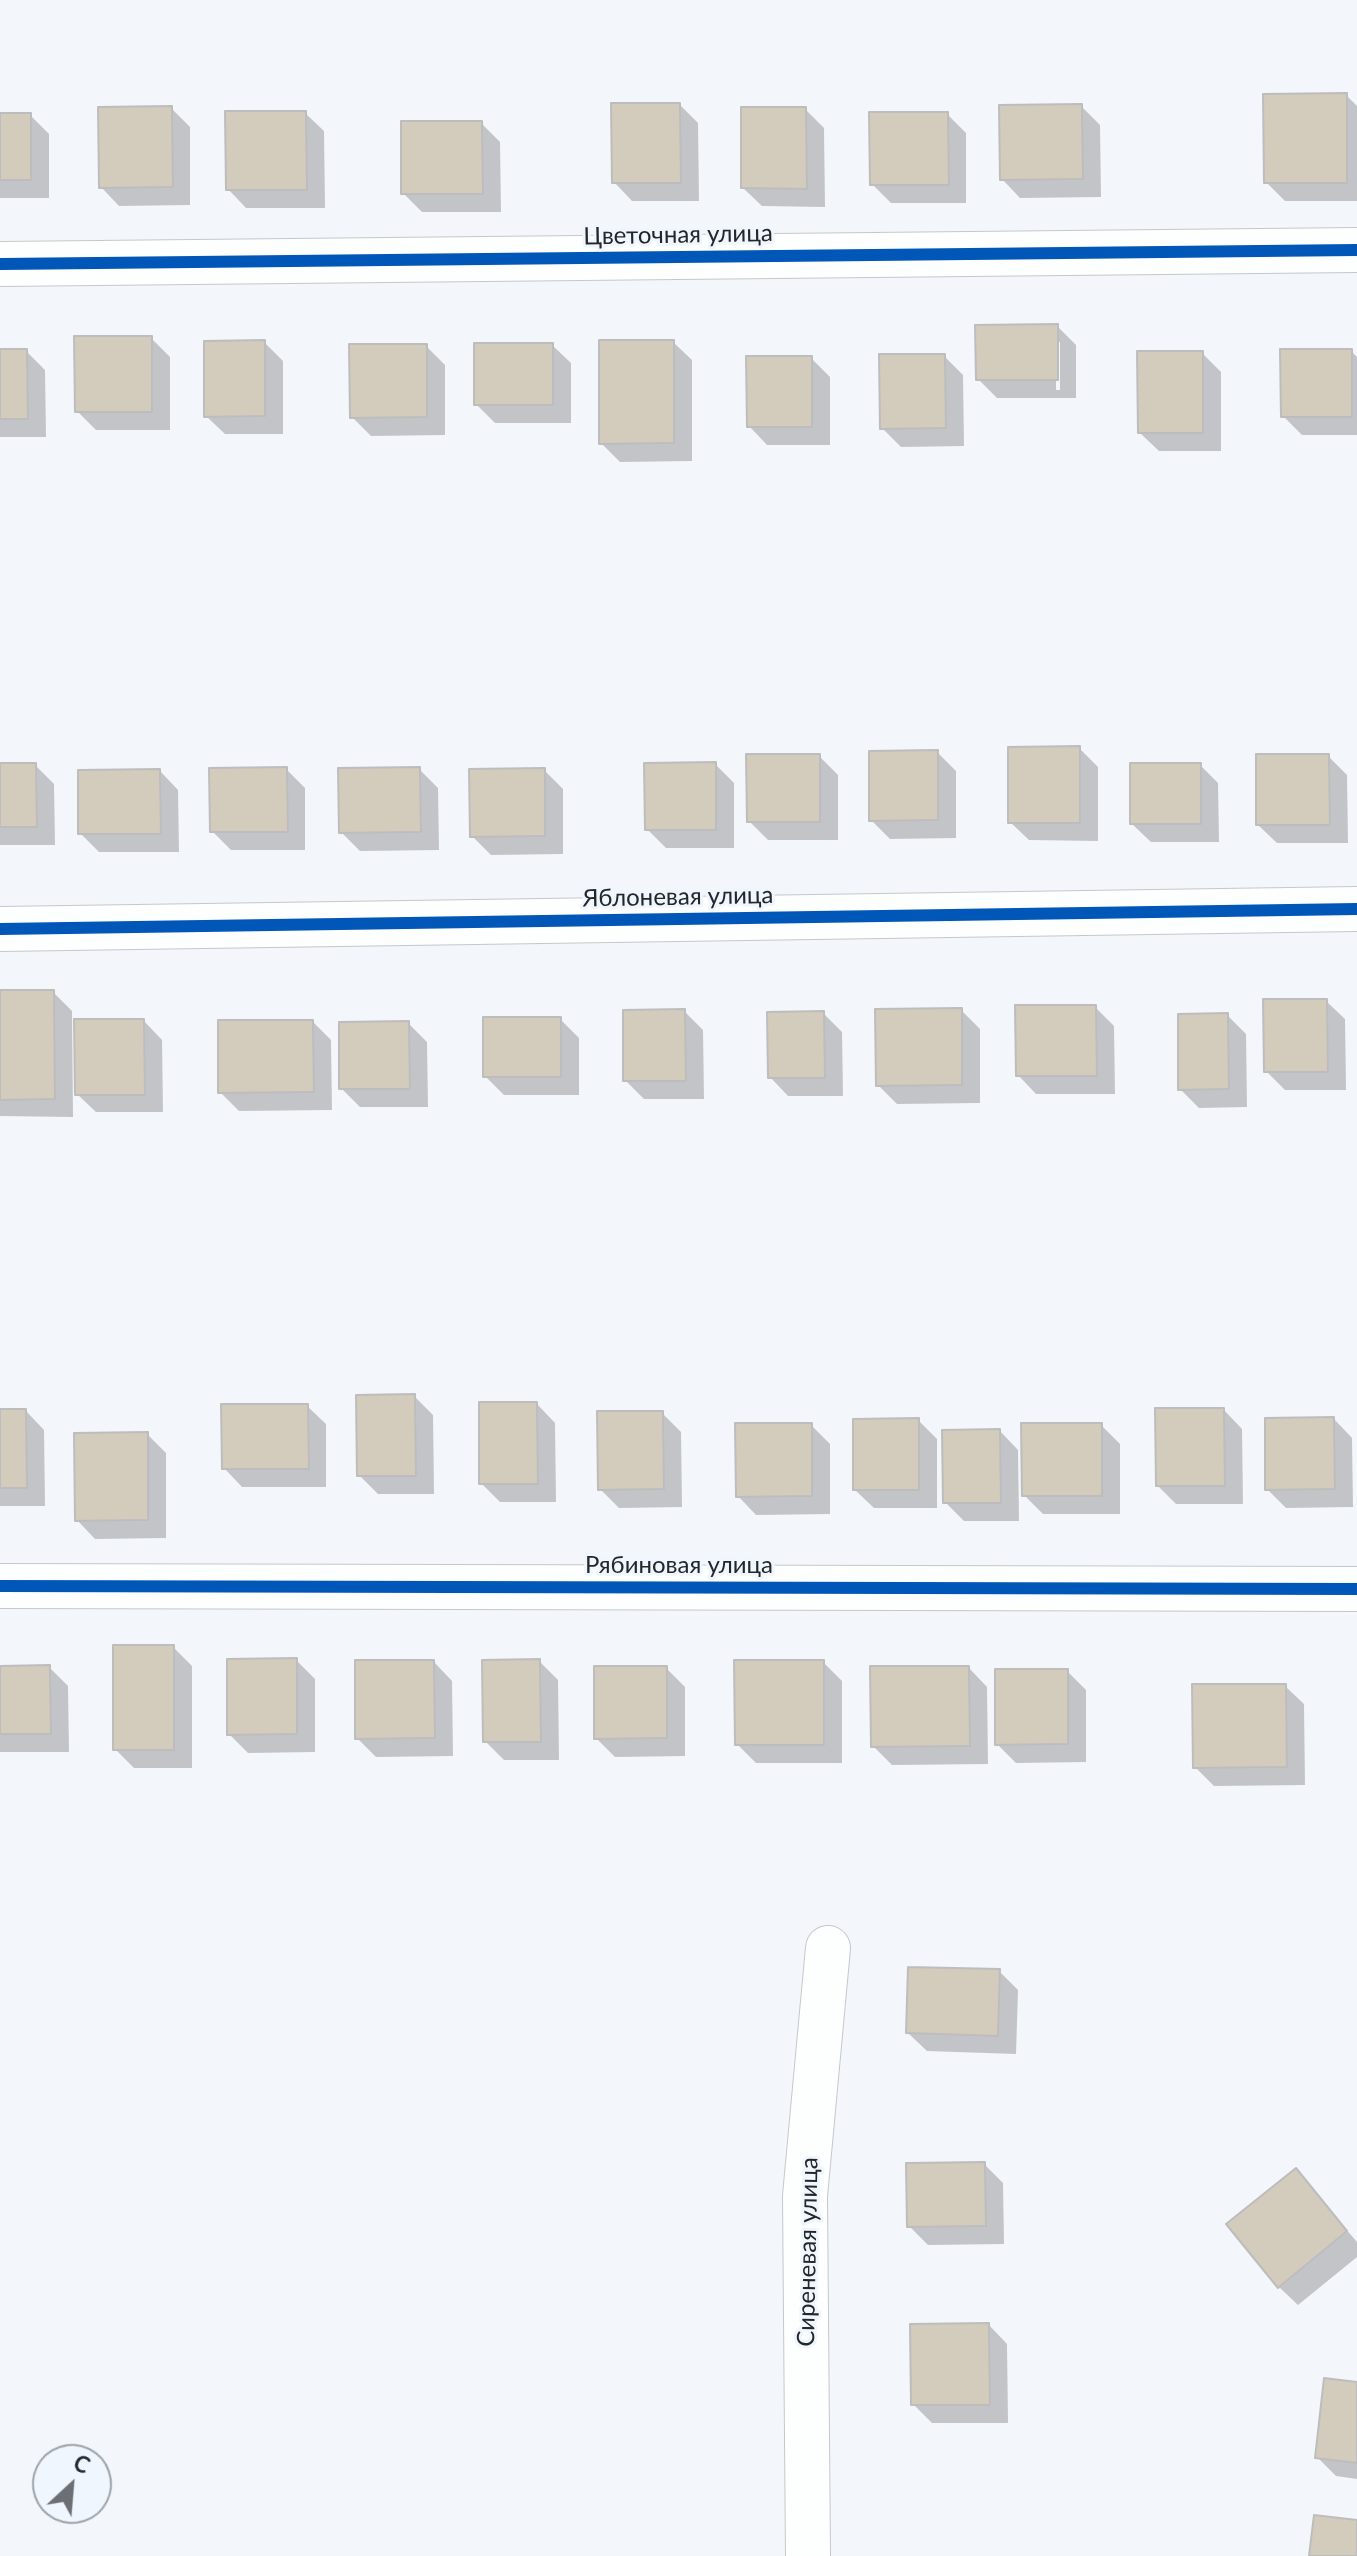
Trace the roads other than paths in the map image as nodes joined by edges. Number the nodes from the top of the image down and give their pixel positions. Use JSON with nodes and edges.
{"nodes":[{"id":1,"x":1357,"y":250,"type":"edge"},
{"id":2,"x":0,"y":264,"type":"edge"},
{"id":3,"x":1357,"y":909,"type":"edge"},
{"id":4,"x":0,"y":929,"type":"edge"},
{"id":5,"x":0,"y":1586,"type":"edge"},
{"id":6,"x":1357,"y":1589,"type":"edge"},
{"id":7,"x":828,"y":1948,"type":"dead end"},
{"id":8,"x":808,"y":2556,"type":"edge"}],
"edges":[{"from":1,"to":2,"type":"street","name":"Цветочная улица"},
{"from":3,"to":4,"type":"street","name":"Яблоневая улица"},
{"from":5,"to":6,"type":"street","name":"Рябиновая улица"},
{"from":7,"to":8,"type":"street","name":"Сиреневая улица"}]}
